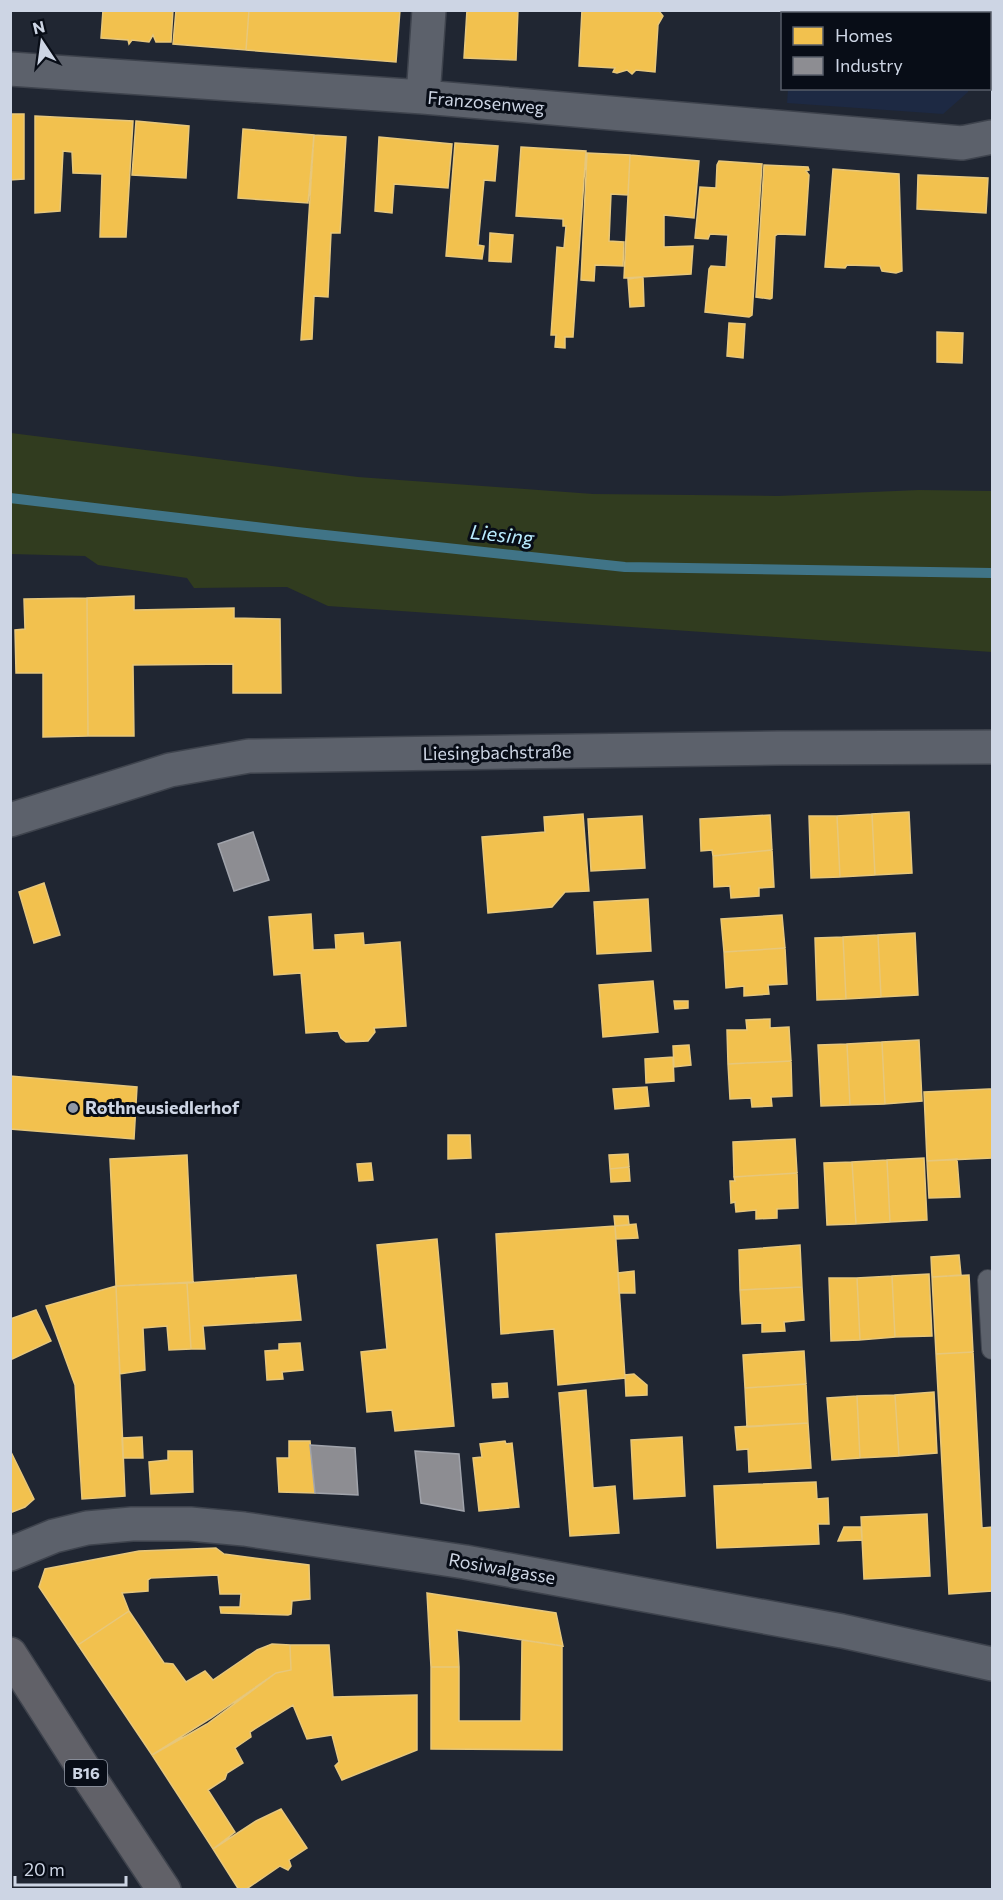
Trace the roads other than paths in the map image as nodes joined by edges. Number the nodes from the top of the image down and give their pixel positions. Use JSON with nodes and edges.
{"nodes":[{"id":1,"x":429,"y":10,"type":"edge"},
{"id":2,"x":10,"y":69,"type":"edge"},
{"id":3,"x":423,"y":98,"type":"junction"},
{"id":4,"x":977,"y":140,"type":"edge"},
{"id":5,"x":993,"y":747,"type":"edge"},
{"id":6,"x":10,"y":820,"type":"edge"},
{"id":7,"x":988,"y":1280,"type":"dead end"},
{"id":8,"x":993,"y":1349,"type":"edge"},
{"id":9,"x":10,"y":1554,"type":"edge"},
{"id":10,"x":10,"y":1654,"type":"edge"},
{"id":11,"x":993,"y":1664,"type":"edge"},
{"id":12,"x":164,"y":1890,"type":"edge"}],
"edges":[{"from":1,"to":3,"type":"street"},
{"from":2,"to":3,"type":"street","name":"Franzosenweg"},
{"from":3,"to":4,"type":"street","name":"Franzosenweg"},
{"from":5,"to":6,"type":"street","name":"Liesingbachstraße"},
{"from":7,"to":8,"type":"lane"},
{"from":9,"to":11,"type":"street","name":"Rosiwalgasse"},
{"from":10,"to":12,"type":"main road","number":"B16"}]}
